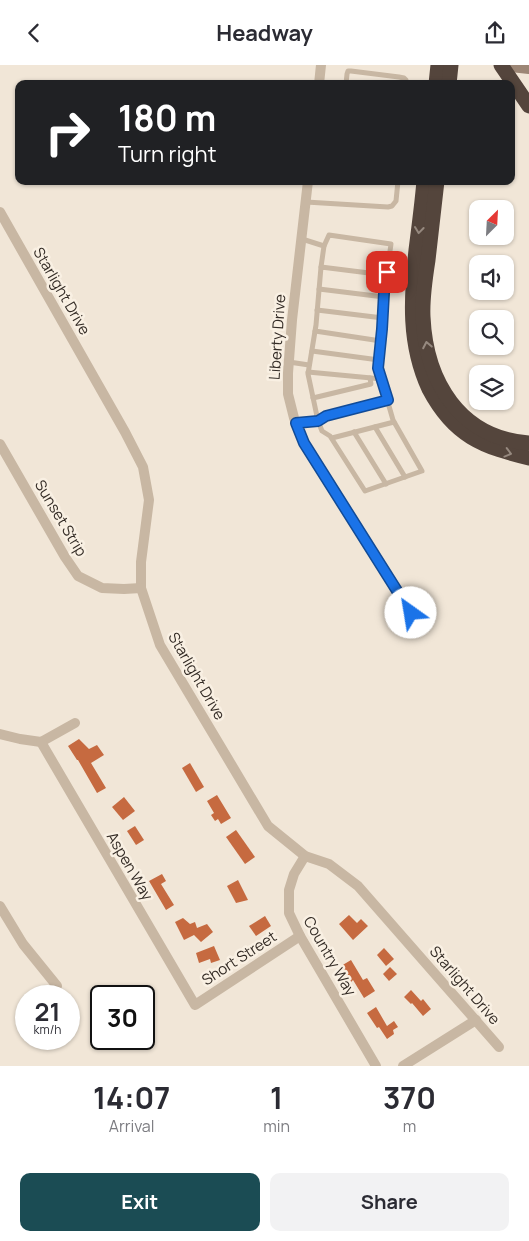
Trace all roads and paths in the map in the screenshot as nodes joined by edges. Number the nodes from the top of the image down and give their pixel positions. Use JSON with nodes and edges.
{"nodes":[{"id":1,"x":321,"y":65,"type":"edge"},
{"id":2,"x":438,"y":65,"type":"edge"},
{"id":3,"x":451,"y":65,"type":"edge"},
{"id":4,"x":502,"y":65,"type":"edge"},
{"id":5,"x":529,"y":68,"type":"edge"},
{"id":6,"x":319,"y":80,"type":"edge"},
{"id":7,"x":346,"y":80,"type":"edge"},
{"id":8,"x":406,"y":80,"type":"edge"},
{"id":9,"x":436,"y":80,"type":"edge"},
{"id":10,"x":449,"y":80,"type":"edge"},
{"id":11,"x":511,"y":80,"type":"edge"},
{"id":12,"x":515,"y":86,"type":"edge"},
{"id":13,"x":526,"y":103,"type":"edge"},
{"id":14,"x":307,"y":185,"type":"edge"},
{"id":15,"x":398,"y":185,"type":"edge"},
{"id":16,"x":424,"y":185,"type":"edge"},
{"id":17,"x":437,"y":185,"type":"edge"},
{"id":18,"x":305,"y":202,"type":"junction"},
{"id":19,"x":0,"y":212,"type":"edge"},
{"id":20,"x":301,"y":239,"type":"junction"},
{"id":21,"x":324,"y":247,"type":"junction"},
{"id":22,"x":321,"y":267,"type":"junction"},
{"id":23,"x":385,"y":275,"type":"junction"},
{"id":24,"x":319,"y":289,"type":"junction"},
{"id":25,"x":384,"y":297,"type":"junction"},
{"id":26,"x":317,"y":310,"type":"junction"},
{"id":27,"x":383,"y":318,"type":"junction"},
{"id":28,"x":315,"y":331,"type":"junction"},
{"id":29,"x":381,"y":341,"type":"junction"},
{"id":30,"x":312,"y":351,"type":"junction"},
{"id":31,"x":379,"y":361,"type":"junction"},
{"id":32,"x":289,"y":362,"type":"junction"},
{"id":33,"x":309,"y":365,"type":"junction"},
{"id":34,"x":308,"y":372,"type":"junction"},
{"id":35,"x":370,"y":378,"type":"junction"},
{"id":36,"x":382,"y":379,"type":"junction"},
{"id":37,"x":313,"y":398,"type":"junction"},
{"id":38,"x":388,"y":400,"type":"junction"},
{"id":39,"x":318,"y":421,"type":"junction"},
{"id":40,"x":394,"y":422,"type":"junction"},
{"id":41,"x":296,"y":423,"type":"junction"},
{"id":42,"x":375,"y":427,"type":"junction"},
{"id":43,"x":354,"y":432,"type":"junction"},
{"id":44,"x":332,"y":438,"type":"junction"},
{"id":45,"x":529,"y":443,"type":"edge"},
{"id":46,"x":0,"y":444,"type":"edge"},
{"id":47,"x":529,"y":458,"type":"edge"},
{"id":48,"x":405,"y":477,"type":"junction"},
{"id":49,"x":386,"y":484,"type":"junction"},
{"id":50,"x":141,"y":588,"type":"junction"},
{"id":51,"x":411,"y":613,"type":"dead end"},
{"id":52,"x":75,"y":723,"type":"dead end"},
{"id":53,"x":0,"y":734,"type":"edge"},
{"id":54,"x":40,"y":742,"type":"junction"},
{"id":55,"x":305,"y":856,"type":"junction"},
{"id":56,"x":0,"y":906,"type":"edge"},
{"id":57,"x":300,"y":936,"type":"junction"},
{"id":58,"x":56,"y":985,"type":"edge"},
{"id":59,"x":195,"y":1005,"type":"joint"},
{"id":60,"x":476,"y":1020,"type":"junction"},
{"id":61,"x":500,"y":1047,"type":"dead end"},
{"id":62,"x":376,"y":1066,"type":"edge"},
{"id":63,"x":403,"y":1066,"type":"edge"}],
"edges":[{"from":1,"to":6,"type":"street"},
{"from":2,"to":9,"type":"highway"},
{"from":3,"to":10,"type":"highway"},
{"from":4,"to":5,"type":"main road"},
{"from":4,"to":11,"type":"highway"},
{"from":7,"to":8,"type":"lane"},
{"from":12,"to":13,"type":"highway"},
{"from":14,"to":18,"type":"street","name":"Liberty Drive"},
{"from":15,"to":18,"type":"lane"},
{"from":16,"to":47,"type":"highway","one_way":true},
{"from":45,"to":17,"type":"highway","one_way":true},
{"from":18,"to":20,"type":"street","name":"Liberty Drive"},
{"from":19,"to":50,"type":"street","name":"Starlight Drive"},
{"from":20,"to":21,"type":"lane"},
{"from":20,"to":32,"type":"street","name":"Liberty Drive"},
{"from":21,"to":22,"type":"lane"},
{"from":21,"to":23,"type":"lane"},
{"from":22,"to":23,"type":"lane"},
{"from":22,"to":24,"type":"lane"},
{"from":23,"to":25,"type":"lane"},
{"from":24,"to":25,"type":"lane"},
{"from":24,"to":26,"type":"lane"},
{"from":25,"to":27,"type":"lane"},
{"from":26,"to":27,"type":"lane"},
{"from":26,"to":28,"type":"lane"},
{"from":27,"to":29,"type":"lane"},
{"from":28,"to":29,"type":"lane"},
{"from":28,"to":30,"type":"lane"},
{"from":29,"to":31,"type":"lane"},
{"from":30,"to":31,"type":"lane"},
{"from":30,"to":33,"type":"lane"},
{"from":31,"to":36,"type":"lane"},
{"from":32,"to":33,"type":"lane"},
{"from":32,"to":41,"type":"street","name":"Liberty Drive"},
{"from":33,"to":34,"type":"lane"},
{"from":34,"to":35,"type":"lane"},
{"from":34,"to":37,"type":"lane"},
{"from":35,"to":36,"type":"lane"},
{"from":35,"to":37,"type":"lane"},
{"from":36,"to":38,"type":"lane"},
{"from":37,"to":39,"type":"lane"},
{"from":38,"to":39,"type":"lane"},
{"from":38,"to":40,"type":"lane"},
{"from":39,"to":41,"type":"lane"},
{"from":39,"to":44,"type":"lane"},
{"from":40,"to":42,"type":"lane"},
{"from":40,"to":48,"type":"lane"},
{"from":41,"to":51,"type":"street","name":"Liberty Drive"},
{"from":42,"to":43,"type":"lane"},
{"from":42,"to":48,"type":"lane"},
{"from":43,"to":44,"type":"lane"},
{"from":43,"to":49,"type":"lane"},
{"from":44,"to":49,"type":"lane"},
{"from":46,"to":50,"type":"street","name":"Sunset Strip"},
{"from":48,"to":49,"type":"lane"},
{"from":50,"to":55,"type":"street","name":"Starlight Drive"},
{"from":52,"to":54,"type":"street"},
{"from":53,"to":54,"type":"street"},
{"from":54,"to":59,"type":"street","name":"Aspen Way"},
{"from":55,"to":57,"type":"street","name":"Country Way"},
{"from":55,"to":60,"type":"street","name":"Starlight Drive"},
{"from":56,"to":58,"type":"street"},
{"from":57,"to":59,"type":"street","name":"Short Street"},
{"from":57,"to":62,"type":"street","name":"Country Way"},
{"from":60,"to":61,"type":"street","name":"Starlight Drive"},
{"from":60,"to":63,"type":"street"}]}
